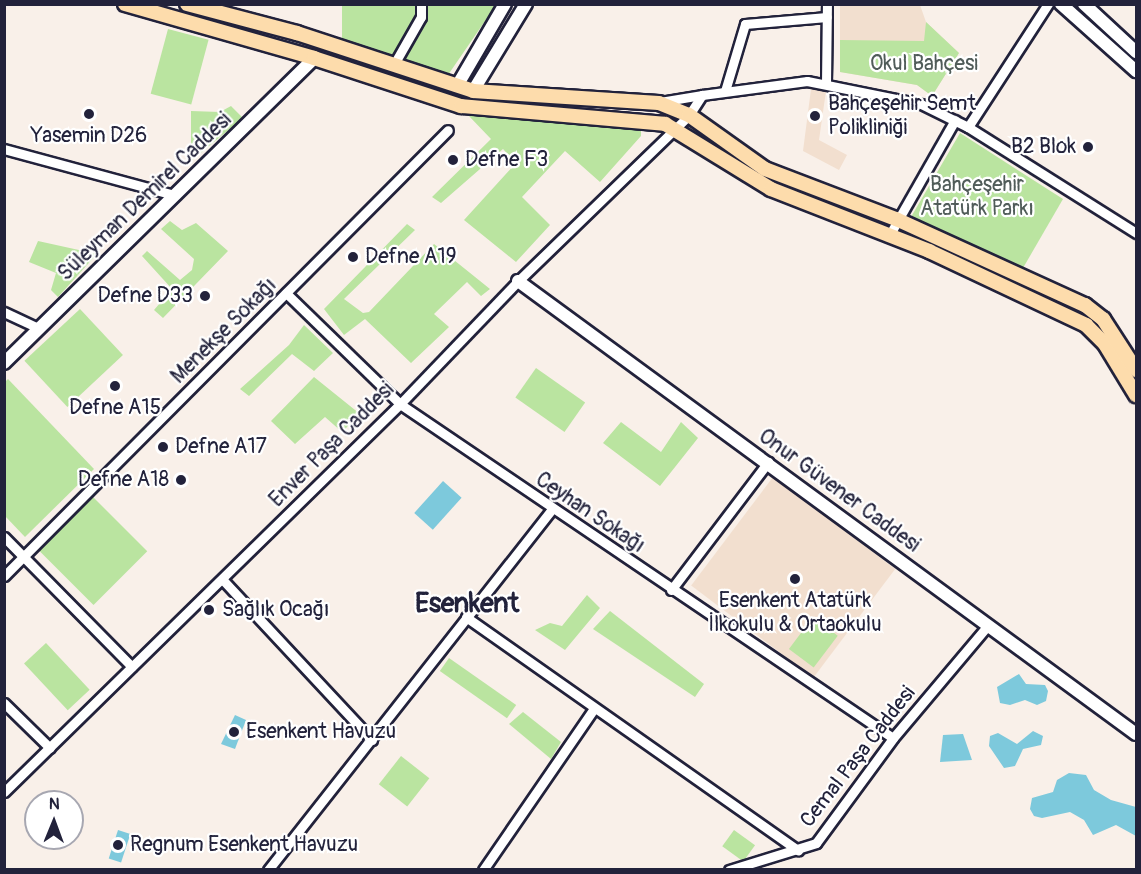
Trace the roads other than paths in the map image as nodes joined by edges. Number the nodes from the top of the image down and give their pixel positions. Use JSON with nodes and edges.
{"nodes":[{"id":1,"x":125,"y":4,"type":"edge"},
{"id":2,"x":187,"y":4,"type":"edge"},
{"id":3,"x":421,"y":4,"type":"edge"},
{"id":4,"x":505,"y":4,"type":"edge"},
{"id":5,"x":526,"y":4,"type":"edge"},
{"id":6,"x":827,"y":4,"type":"edge"},
{"id":7,"x":1048,"y":4,"type":"edge"},
{"id":8,"x":1061,"y":4,"type":"edge"},
{"id":9,"x":1084,"y":4,"type":"edge"},
{"id":10,"x":827,"y":17,"type":"junction"},
{"id":11,"x":305,"y":36,"type":"junction"},
{"id":12,"x":337,"y":47,"type":"junction"},
{"id":13,"x":1137,"y":52,"type":"edge"},
{"id":14,"x":314,"y":58,"type":"junction"},
{"id":15,"x":397,"y":59,"type":"dead end"},
{"id":16,"x":1137,"y":71,"type":"edge"},
{"id":17,"x":826,"y":83,"type":"junction"},
{"id":18,"x":457,"y":86,"type":"junction"},
{"id":19,"x":473,"y":90,"type":"junction"},
{"id":20,"x":725,"y":91,"type":"junction"},
{"id":21,"x":702,"y":95,"type":"junction"},
{"id":22,"x":659,"y":103,"type":"junction"},
{"id":23,"x":461,"y":106,"type":"junction"},
{"id":24,"x":955,"y":120,"type":"junction"},
{"id":25,"x":682,"y":121,"type":"junction"},
{"id":26,"x":968,"y":127,"type":"junction"},
{"id":27,"x":448,"y":130,"type":"dead end"},
{"id":28,"x":4,"y":149,"type":"edge"},
{"id":29,"x":175,"y":195,"type":"junction"},
{"id":30,"x":896,"y":219,"type":"junction"},
{"id":31,"x":1137,"y":233,"type":"edge"},
{"id":32,"x":890,"y":234,"type":"junction"},
{"id":33,"x":518,"y":281,"type":"junction"},
{"id":34,"x":286,"y":293,"type":"junction"},
{"id":35,"x":4,"y":312,"type":"edge"},
{"id":36,"x":39,"y":328,"type":"junction"},
{"id":37,"x":4,"y":363,"type":"edge"},
{"id":38,"x":1137,"y":370,"type":"edge"},
{"id":39,"x":1137,"y":395,"type":"edge"},
{"id":40,"x":400,"y":404,"type":"junction"},
{"id":41,"x":768,"y":462,"type":"junction"},
{"id":42,"x":552,"y":509,"type":"junction"},
{"id":43,"x":4,"y":537,"type":"edge"},
{"id":44,"x":24,"y":557,"type":"junction"},
{"id":45,"x":4,"y":576,"type":"edge"},
{"id":46,"x":222,"y":579,"type":"junction"},
{"id":47,"x":671,"y":590,"type":"junction"},
{"id":48,"x":466,"y":618,"type":"junction"},
{"id":49,"x":988,"y":625,"type":"junction"},
{"id":50,"x":132,"y":667,"type":"junction"},
{"id":51,"x":4,"y":703,"type":"edge"},
{"id":52,"x":593,"y":710,"type":"junction"},
{"id":53,"x":1137,"y":734,"type":"edge"},
{"id":54,"x":893,"y":738,"type":"junction"},
{"id":55,"x":372,"y":740,"type":"junction"},
{"id":56,"x":50,"y":748,"type":"junction"},
{"id":57,"x":4,"y":792,"type":"edge"},
{"id":58,"x":798,"y":850,"type":"junction"},
{"id":59,"x":268,"y":870,"type":"edge"},
{"id":60,"x":483,"y":870,"type":"edge"},
{"id":61,"x":729,"y":870,"type":"edge"}],
"edges":[{"from":1,"to":14,"type":"main road"},
{"from":2,"to":11,"type":"main road"},
{"from":3,"to":15,"type":"street"},
{"from":4,"to":18,"type":"main road"},
{"from":5,"to":19,"type":"main road"},
{"from":6,"to":10,"type":"street"},
{"from":7,"to":26,"type":"street"},
{"from":8,"to":16,"type":"main road"},
{"from":9,"to":13,"type":"main road"},
{"from":10,"to":17,"type":"street"},
{"from":10,"to":20,"type":"street"},
{"from":11,"to":12,"type":"main road"},
{"from":11,"to":14,"type":"main road"},
{"from":12,"to":14,"type":"main road"},
{"from":12,"to":18,"type":"main road"},
{"from":14,"to":23,"type":"main road"},
{"from":14,"to":29,"type":"main road","name":"Süleyman Demirel Caddesi"},
{"from":17,"to":20,"type":"street"},
{"from":17,"to":24,"type":"street"},
{"from":18,"to":19,"type":"main road"},
{"from":18,"to":23,"type":"main road"},
{"from":19,"to":22,"type":"main road"},
{"from":19,"to":23,"type":"main road"},
{"from":20,"to":21,"type":"street"},
{"from":21,"to":22,"type":"street"},
{"from":21,"to":25,"type":"street","name":"Enver Paşa Caddesi"},
{"from":22,"to":25,"type":"main road"},
{"from":23,"to":25,"type":"main road"},
{"from":24,"to":26,"type":"street"},
{"from":24,"to":30,"type":"street"},
{"from":25,"to":30,"type":"main road"},
{"from":25,"to":32,"type":"main road"},
{"from":25,"to":33,"type":"street","name":"Enver Paşa Caddesi"},
{"from":26,"to":31,"type":"street"},
{"from":27,"to":34,"type":"street","name":"Menekşe Sokağı"},
{"from":28,"to":29,"type":"street"},
{"from":29,"to":36,"type":"main road","name":"Süleyman Demirel Caddesi"},
{"from":30,"to":32,"type":"street"},
{"from":30,"to":38,"type":"main road"},
{"from":32,"to":39,"type":"main road"},
{"from":33,"to":40,"type":"street","name":"Enver Paşa Caddesi"},
{"from":33,"to":41,"type":"main road","name":"Onur Güvener Caddesi"},
{"from":34,"to":40,"type":"street","name":"Ceyhan Sokağı"},
{"from":34,"to":44,"type":"street","name":"Menekşe Sokağı"},
{"from":35,"to":36,"type":"street"},
{"from":36,"to":37,"type":"main road","name":"Süleyman Demirel Caddesi"},
{"from":40,"to":42,"type":"street","name":"Ceyhan Sokağı"},
{"from":40,"to":46,"type":"street","name":"Enver Paşa Caddesi"},
{"from":41,"to":47,"type":"street"},
{"from":41,"to":49,"type":"main road","name":"Onur Güvener Caddesi"},
{"from":42,"to":47,"type":"street","name":"Ceyhan Sokağı"},
{"from":42,"to":48,"type":"street"},
{"from":43,"to":44,"type":"street"},
{"from":44,"to":45,"type":"street","name":"Menekşe Sokağı"},
{"from":44,"to":50,"type":"street"},
{"from":46,"to":50,"type":"street","name":"Enver Paşa Caddesi"},
{"from":46,"to":55,"type":"street"},
{"from":47,"to":54,"type":"street","name":"Ceyhan Sokağı"},
{"from":48,"to":52,"type":"street"},
{"from":48,"to":55,"type":"street"},
{"from":49,"to":53,"type":"main road","name":"Onur Güvener Caddesi"},
{"from":49,"to":54,"type":"street","name":"Cemal Paşa Caddesi"},
{"from":50,"to":56,"type":"street","name":"Enver Paşa Caddesi"},
{"from":51,"to":56,"type":"street"},
{"from":52,"to":58,"type":"street"},
{"from":52,"to":60,"type":"street"},
{"from":54,"to":58,"type":"street","name":"Cemal Paşa Caddesi"},
{"from":55,"to":59,"type":"street"},
{"from":56,"to":57,"type":"street","name":"Enver Paşa Caddesi"},
{"from":58,"to":61,"type":"street","name":"Cemal Paşa Caddesi"}]}
